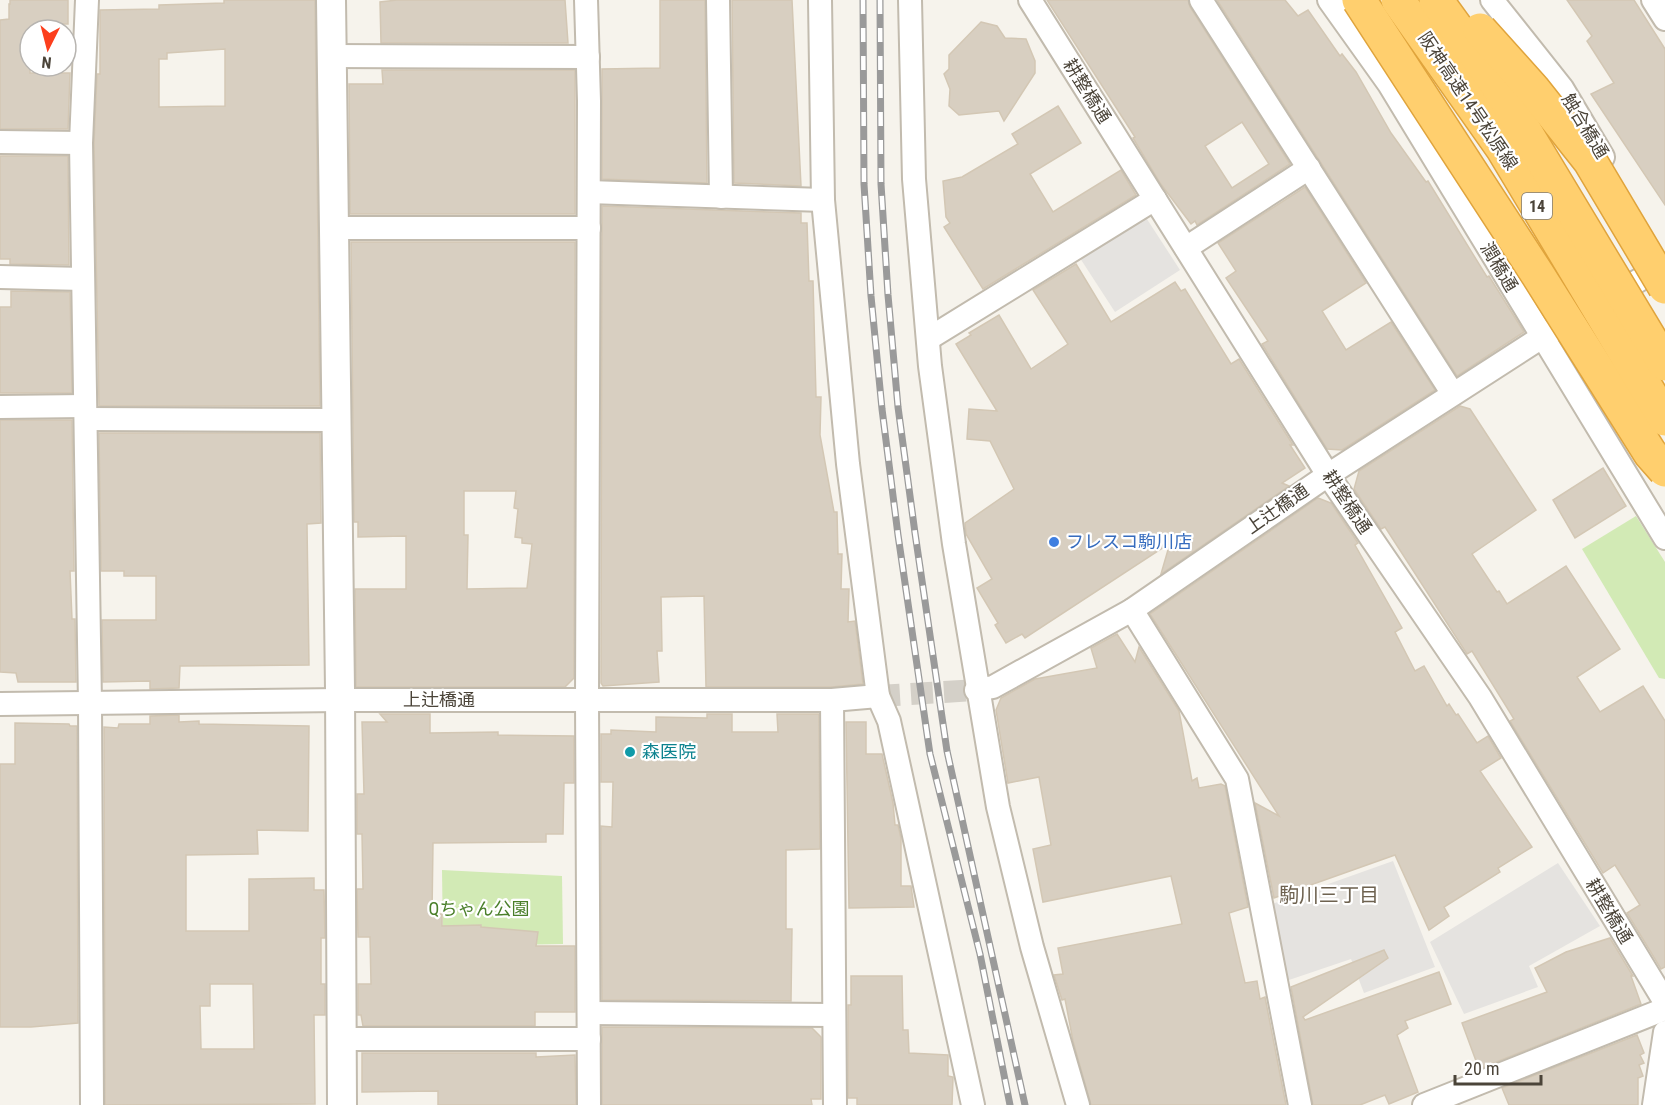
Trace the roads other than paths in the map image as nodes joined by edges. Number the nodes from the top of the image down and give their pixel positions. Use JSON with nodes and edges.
{"nodes":[{"id":1,"x":87,"y":0,"type":"edge"},
{"id":2,"x":331,"y":0,"type":"edge"},
{"id":3,"x":586,"y":0,"type":"edge"},
{"id":4,"x":718,"y":0,"type":"edge"},
{"id":5,"x":820,"y":0,"type":"edge"},
{"id":6,"x":910,"y":0,"type":"edge"},
{"id":7,"x":1030,"y":0,"type":"edge"},
{"id":8,"x":1201,"y":0,"type":"edge"},
{"id":9,"x":1329,"y":0,"type":"edge"},
{"id":10,"x":1359,"y":0,"type":"edge"},
{"id":11,"x":1398,"y":0,"type":"edge"},
{"id":12,"x":1436,"y":0,"type":"edge"},
{"id":13,"x":1453,"y":0,"type":"edge"},
{"id":14,"x":1492,"y":0,"type":"edge"},
{"id":15,"x":1653,"y":0,"type":"edge"},
{"id":16,"x":1665,"y":19,"type":"edge"},
{"id":17,"x":331,"y":56,"type":"junction"},
{"id":18,"x":588,"y":57,"type":"junction"},
{"id":19,"x":0,"y":142,"type":"edge"},
{"id":20,"x":81,"y":143,"type":"junction"},
{"id":21,"x":1309,"y":168,"type":"junction"},
{"id":22,"x":589,"y":192,"type":"junction"},
{"id":23,"x":721,"y":197,"type":"junction"},
{"id":24,"x":1155,"y":199,"type":"junction"},
{"id":25,"x":823,"y":200,"type":"junction"},
{"id":26,"x":333,"y":228,"type":"junction"},
{"id":27,"x":589,"y":228,"type":"junction"},
{"id":28,"x":1186,"y":248,"type":"junction"},
{"id":29,"x":1665,"y":263,"type":"edge"},
{"id":30,"x":0,"y":277,"type":"edge"},
{"id":31,"x":83,"y":279,"type":"junction"},
{"id":32,"x":1665,"y":287,"type":"edge"},
{"id":33,"x":1542,"y":337,"type":"junction"},
{"id":34,"x":928,"y":339,"type":"junction"},
{"id":35,"x":1665,"y":364,"type":"edge"},
{"id":36,"x":1453,"y":394,"type":"junction"},
{"id":37,"x":0,"y":407,"type":"edge"},
{"id":38,"x":86,"y":412,"type":"junction"},
{"id":39,"x":1665,"y":419,"type":"edge"},
{"id":40,"x":336,"y":420,"type":"junction"},
{"id":41,"x":1665,"y":471,"type":"edge"},
{"id":42,"x":1328,"y":474,"type":"junction"},
{"id":43,"x":1665,"y":538,"type":"edge"},
{"id":44,"x":1132,"y":610,"type":"junction"},
{"id":45,"x":977,"y":690,"type":"junction"},
{"id":46,"x":878,"y":696,"type":"junction"},
{"id":47,"x":340,"y":700,"type":"junction"},
{"id":48,"x":587,"y":700,"type":"junction"},
{"id":49,"x":832,"y":700,"type":"junction"},
{"id":50,"x":0,"y":704,"type":"edge"},
{"id":51,"x":90,"y":704,"type":"junction"},
{"id":52,"x":1665,"y":1002,"type":"edge"},
{"id":53,"x":1665,"y":1009,"type":"edge"},
{"id":54,"x":589,"y":1013,"type":"junction"},
{"id":55,"x":834,"y":1015,"type":"junction"},
{"id":56,"x":1665,"y":1032,"type":"edge"},
{"id":57,"x":589,"y":1039,"type":"junction"},
{"id":58,"x":342,"y":1040,"type":"junction"},
{"id":59,"x":92,"y":1105,"type":"edge"},
{"id":60,"x":342,"y":1105,"type":"edge"},
{"id":61,"x":590,"y":1105,"type":"edge"},
{"id":62,"x":835,"y":1105,"type":"edge"},
{"id":63,"x":973,"y":1105,"type":"edge"},
{"id":64,"x":1078,"y":1105,"type":"edge"},
{"id":65,"x":1300,"y":1105,"type":"edge"},
{"id":66,"x":1424,"y":1105,"type":"edge"},
{"id":67,"x":1654,"y":1105,"type":"edge"}],
"edges":[{"from":1,"to":20,"type":"street"},
{"from":2,"to":17,"type":"street"},
{"from":3,"to":18,"type":"street"},
{"from":4,"to":23,"type":"street"},
{"from":5,"to":25,"type":"street"},
{"from":6,"to":34,"type":"street"},
{"from":7,"to":24,"type":"street","name":"耕整橋通"},
{"from":8,"to":21,"type":"street"},
{"from":9,"to":33,"type":"street","name":"潤橋通"},
{"from":10,"to":41,"type":"highway","bridge":true},
{"from":11,"to":39,"type":"highway","name":"阪神高速14号松原線","number":"14","bridge":true},
{"from":12,"to":35,"type":"highway","name":"阪神高速14号松原線","number":"14","bridge":true},
{"from":13,"to":32,"type":"highway","bridge":true},
{"from":14,"to":29,"type":"street","name":"触合橋通"},
{"from":15,"to":16,"type":"street"},
{"from":17,"to":18,"type":"street"},
{"from":17,"to":26,"type":"street"},
{"from":18,"to":22,"type":"street"},
{"from":19,"to":20,"type":"street"},
{"from":20,"to":31,"type":"street"},
{"from":21,"to":28,"type":"street"},
{"from":21,"to":36,"type":"street"},
{"from":22,"to":23,"type":"street"},
{"from":22,"to":27,"type":"street"},
{"from":23,"to":25,"type":"street"},
{"from":24,"to":28,"type":"street","name":"耕整橋通"},
{"from":24,"to":34,"type":"street"},
{"from":25,"to":46,"type":"street"},
{"from":26,"to":27,"type":"street"},
{"from":26,"to":40,"type":"street"},
{"from":27,"to":48,"type":"street"},
{"from":28,"to":42,"type":"street","name":"耕整橋通"},
{"from":29,"to":33,"type":"street","name":"上辻橋通"},
{"from":30,"to":31,"type":"street"},
{"from":31,"to":38,"type":"street"},
{"from":33,"to":36,"type":"street","name":"上辻橋通"},
{"from":33,"to":43,"type":"street","name":"潤橋通"},
{"from":34,"to":45,"type":"street"},
{"from":36,"to":42,"type":"street","name":"上辻橋通"},
{"from":37,"to":38,"type":"street"},
{"from":38,"to":40,"type":"street"},
{"from":38,"to":51,"type":"street"},
{"from":40,"to":47,"type":"street"},
{"from":42,"to":44,"type":"street","name":"上辻橋通"},
{"from":42,"to":52,"type":"street","name":"耕整橋通"},
{"from":44,"to":45,"type":"street","name":"上辻橋通"},
{"from":44,"to":65,"type":"street"},
{"from":45,"to":64,"type":"street"},
{"from":46,"to":49,"type":"street","name":"上辻橋通"},
{"from":46,"to":63,"type":"street"},
{"from":47,"to":48,"type":"street","name":"上辻橋通"},
{"from":47,"to":51,"type":"street","name":"上辻橋通"},
{"from":47,"to":58,"type":"street"},
{"from":48,"to":49,"type":"street","name":"上辻橋通"},
{"from":48,"to":54,"type":"street"},
{"from":49,"to":55,"type":"street"},
{"from":50,"to":51,"type":"street","name":"上辻橋通"},
{"from":51,"to":59,"type":"street"},
{"from":53,"to":66,"type":"street"},
{"from":54,"to":55,"type":"street"},
{"from":54,"to":57,"type":"street"},
{"from":55,"to":62,"type":"street"},
{"from":56,"to":67,"type":"street"},
{"from":57,"to":58,"type":"street"},
{"from":57,"to":61,"type":"street"},
{"from":58,"to":60,"type":"street"}]}
